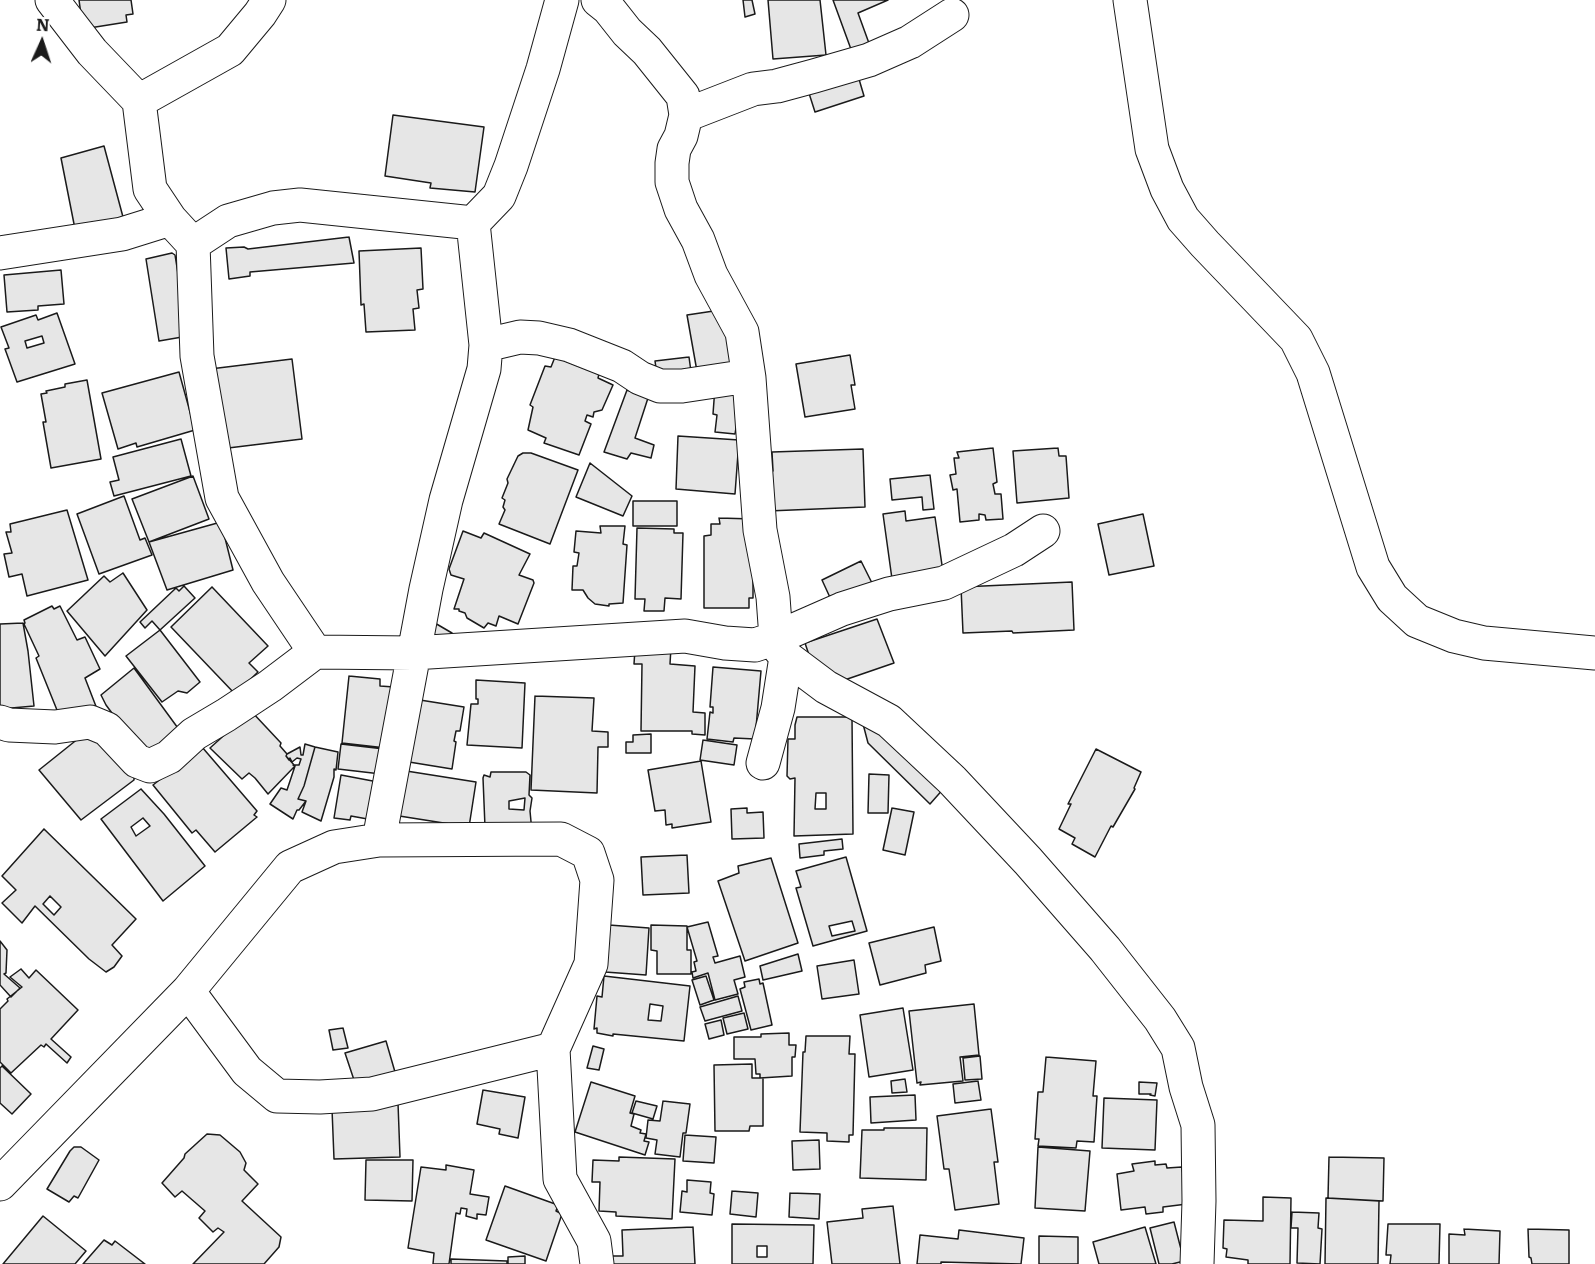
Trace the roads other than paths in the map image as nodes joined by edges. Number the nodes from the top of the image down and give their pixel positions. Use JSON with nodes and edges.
{"nodes":[{"id":1,"x":53,"y":0,"type":"edge"},
{"id":2,"x":269,"y":0,"type":"edge"},
{"id":3,"x":562,"y":0,"type":"edge"},
{"id":4,"x":598,"y":0,"type":"edge"},
{"id":5,"x":1130,"y":0,"type":"edge"},
{"id":6,"x":952,"y":15,"type":"dead end"},
{"id":7,"x":139,"y":101,"type":"junction"},
{"id":8,"x":686,"y":115,"type":"junction"},
{"id":9,"x":170,"y":219,"type":"junction"},
{"id":10,"x":473,"y":223,"type":"junction"},
{"id":11,"x":193,"y":244,"type":"junction"},
{"id":12,"x":0,"y":253,"type":"edge"},
{"id":13,"x":486,"y":345,"type":"junction"},
{"id":14,"x":749,"y":378,"type":"junction"},
{"id":15,"x":1043,"y":531,"type":"dead end"},
{"id":16,"x":781,"y":648,"type":"junction"},
{"id":17,"x":315,"y":652,"type":"junction"},
{"id":18,"x":412,"y":653,"type":"junction"},
{"id":19,"x":1595,"y":653,"type":"edge"},
{"id":20,"x":0,"y":722,"type":"edge"},
{"id":21,"x":764,"y":763,"type":"dead end"},
{"id":22,"x":379,"y":840,"type":"junction"},
{"id":23,"x":188,"y":991,"type":"junction"},
{"id":24,"x":552,"y":1049,"type":"junction"},
{"id":25,"x":0,"y":1184,"type":"edge"},
{"id":26,"x":597,"y":1264,"type":"edge"},
{"id":27,"x":1197,"y":1264,"type":"edge"}],
"edges":[{"from":1,"to":7,"type":"street"},
{"from":2,"to":7,"type":"street"},
{"from":3,"to":10,"type":"street"},
{"from":4,"to":8,"type":"street"},
{"from":5,"to":19,"type":"street"},
{"from":6,"to":8,"type":"street"},
{"from":7,"to":9,"type":"street"},
{"from":8,"to":14,"type":"street"},
{"from":9,"to":11,"type":"street"},
{"from":9,"to":12,"type":"street"},
{"from":10,"to":11,"type":"street"},
{"from":10,"to":13,"type":"street"},
{"from":11,"to":17,"type":"street"},
{"from":13,"to":14,"type":"street"},
{"from":13,"to":18,"type":"street"},
{"from":14,"to":16,"type":"street"},
{"from":15,"to":16,"type":"street"},
{"from":16,"to":18,"type":"street"},
{"from":16,"to":21,"type":"street"},
{"from":16,"to":27,"type":"street"},
{"from":17,"to":18,"type":"street"},
{"from":17,"to":20,"type":"street"},
{"from":18,"to":22,"type":"street"},
{"from":22,"to":23,"type":"street"},
{"from":22,"to":24,"type":"street"},
{"from":23,"to":24,"type":"street"},
{"from":23,"to":25,"type":"street"},
{"from":24,"to":26,"type":"street"}]}
